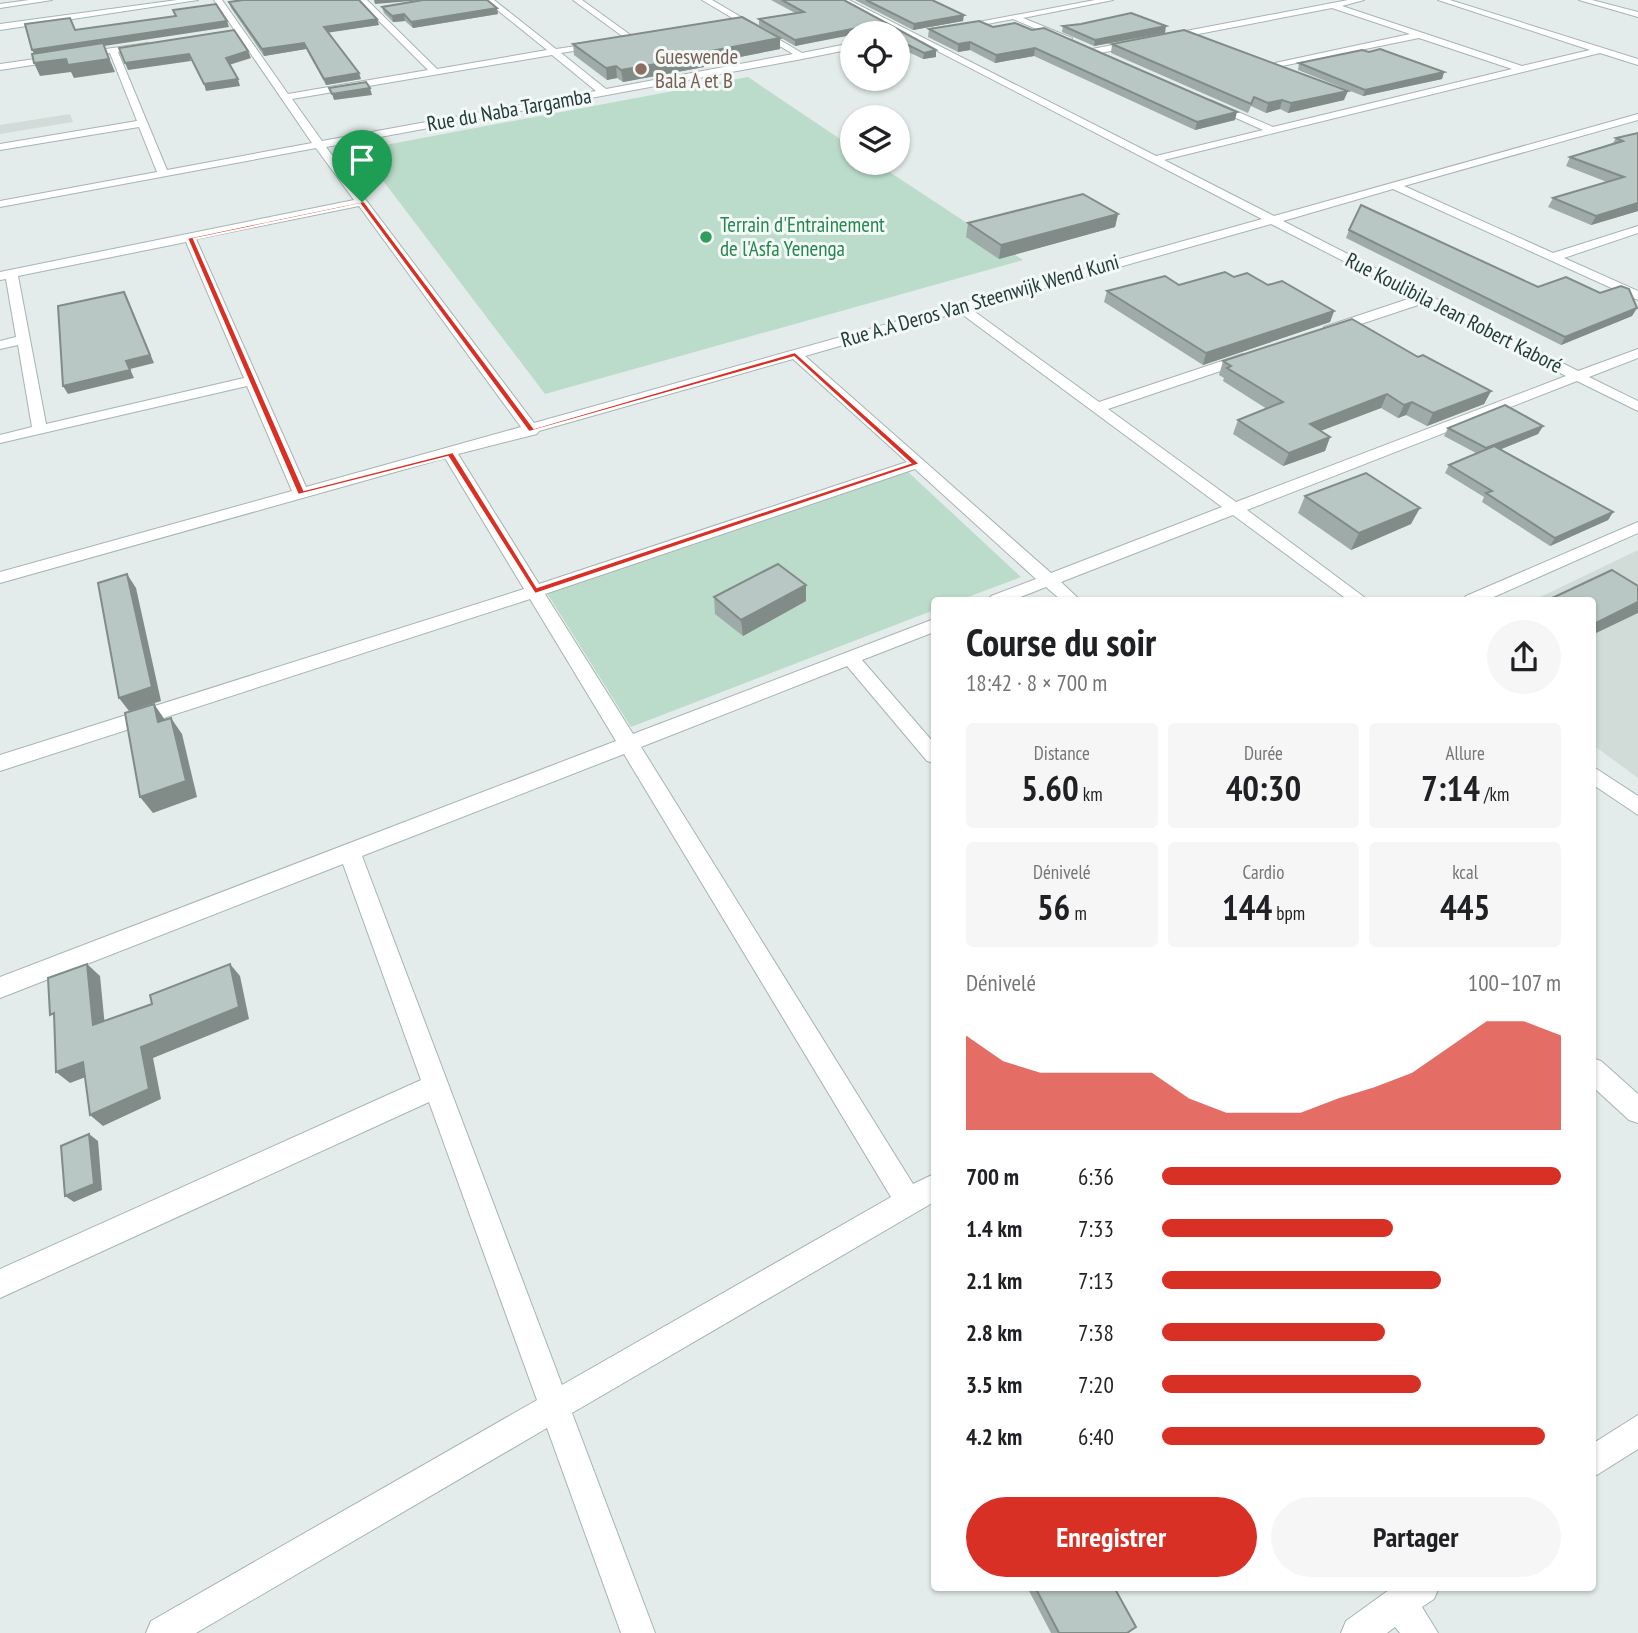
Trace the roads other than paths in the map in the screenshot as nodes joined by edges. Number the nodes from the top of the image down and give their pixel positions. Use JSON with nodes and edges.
{"nodes":[{"id":1,"x":48,"y":0,"type":"edge"},
{"id":2,"x":194,"y":0,"type":"edge"},
{"id":3,"x":218,"y":0,"type":"edge"},
{"id":4,"x":362,"y":0,"type":"edge"},
{"id":5,"x":489,"y":0,"type":"edge"},
{"id":6,"x":577,"y":0,"type":"edge"},
{"id":7,"x":706,"y":0,"type":"edge"},
{"id":8,"x":1109,"y":0,"type":"edge"},
{"id":9,"x":1360,"y":0,"type":"edge"},
{"id":10,"x":1442,"y":0,"type":"edge"},
{"id":11,"x":1583,"y":0,"type":"edge"},
{"id":12,"x":847,"y":2,"type":"edge"},
{"id":13,"x":864,"y":2,"type":"edge"},
{"id":14,"x":1332,"y":5,"type":"junction"},
{"id":15,"x":0,"y":6,"type":"edge"},
{"id":16,"x":385,"y":8,"type":"edge"},
{"id":17,"x":371,"y":10,"type":"junction"},
{"id":18,"x":1638,"y":16,"type":"edge"},
{"id":19,"x":1015,"y":17,"type":"junction"},
{"id":20,"x":742,"y":21,"type":"junction"},
{"id":21,"x":882,"y":21,"type":"edge"},
{"id":22,"x":728,"y":23,"type":"edge"},
{"id":23,"x":0,"y":27,"type":"edge"},
{"id":24,"x":949,"y":29,"type":"edge"},
{"id":25,"x":241,"y":30,"type":"junction"},
{"id":26,"x":936,"y":31,"type":"edge"},
{"id":27,"x":228,"y":32,"type":"edge"},
{"id":28,"x":1192,"y":33,"type":"junction"},
{"id":29,"x":1421,"y":34,"type":"junction"},
{"id":30,"x":910,"y":36,"type":"joint"},
{"id":31,"x":646,"y":37,"type":"edge"},
{"id":32,"x":632,"y":39,"type":"junction"},
{"id":33,"x":620,"y":41,"type":"edge"},
{"id":34,"x":1216,"y":42,"type":"edge"},
{"id":35,"x":152,"y":44,"type":"edge"},
{"id":36,"x":607,"y":44,"type":"edge"},
{"id":37,"x":840,"y":48,"type":"edge"},
{"id":38,"x":113,"y":50,"type":"junction"},
{"id":39,"x":1600,"y":50,"type":"junction"},
{"id":40,"x":1095,"y":51,"type":"junction"},
{"id":41,"x":555,"y":52,"type":"junction"},
{"id":42,"x":802,"y":56,"type":"junction"},
{"id":43,"x":1107,"y":57,"type":"edge"},
{"id":44,"x":1263,"y":61,"type":"edge"},
{"id":45,"x":1638,"y":62,"type":"edge"},
{"id":46,"x":0,"y":66,"type":"edge"},
{"id":47,"x":1275,"y":66,"type":"junction"},
{"id":48,"x":1521,"y":69,"type":"junction"},
{"id":49,"x":435,"y":72,"type":"junction"},
{"id":50,"x":1299,"y":76,"type":"edge"},
{"id":51,"x":604,"y":92,"type":"junction"},
{"id":52,"x":1194,"y":96,"type":"edge"},
{"id":53,"x":286,"y":97,"type":"junction"},
{"id":54,"x":1359,"y":100,"type":"edge"},
{"id":55,"x":1370,"y":105,"type":"junction"},
{"id":56,"x":1638,"y":117,"type":"edge"},
{"id":57,"x":143,"y":123,"type":"junction"},
{"id":58,"x":1269,"y":129,"type":"junction"},
{"id":59,"x":319,"y":145,"type":"junction"},
{"id":60,"x":0,"y":146,"type":"edge"},
{"id":61,"x":1152,"y":160,"type":"junction"},
{"id":62,"x":163,"y":174,"type":"junction"},
{"id":63,"x":1395,"y":186,"type":"junction"},
{"id":64,"x":362,"y":202,"type":"junction"},
{"id":65,"x":0,"y":204,"type":"edge"},
{"id":66,"x":1271,"y":218,"type":"junction"},
{"id":67,"x":1638,"y":229,"type":"edge"},
{"id":68,"x":190,"y":238,"type":"junction"},
{"id":69,"x":1554,"y":257,"type":"junction"},
{"id":70,"x":5,"y":275,"type":"edge"},
{"id":71,"x":1638,"y":296,"type":"edge"},
{"id":72,"x":1425,"y":298,"type":"junction"},
{"id":73,"x":960,"y":307,"type":"junction"},
{"id":74,"x":1320,"y":333,"type":"edge"},
{"id":75,"x":23,"y":340,"type":"junction"},
{"id":76,"x":0,"y":345,"type":"edge"},
{"id":77,"x":1268,"y":350,"type":"edge"},
{"id":78,"x":1638,"y":353,"type":"edge"},
{"id":79,"x":795,"y":354,"type":"junction"},
{"id":80,"x":1578,"y":376,"type":"junction"},
{"id":81,"x":250,"y":381,"type":"junction"},
{"id":82,"x":1098,"y":407,"type":"junction"},
{"id":83,"x":1638,"y":407,"type":"edge"},
{"id":84,"x":40,"y":429,"type":"junction"},
{"id":85,"x":532,"y":431,"type":"junction"},
{"id":86,"x":0,"y":439,"type":"edge"},
{"id":87,"x":450,"y":453,"type":"junction"},
{"id":88,"x":916,"y":464,"type":"junction"},
{"id":89,"x":301,"y":493,"type":"junction"},
{"id":90,"x":1235,"y":509,"type":"junction"},
{"id":91,"x":1638,"y":527,"type":"edge"},
{"id":92,"x":0,"y":578,"type":"edge"},
{"id":93,"x":1048,"y":580,"type":"junction"},
{"id":94,"x":535,"y":591,"type":"junction"},
{"id":95,"x":1005,"y":597,"type":"edge"},
{"id":96,"x":1068,"y":597,"type":"edge"},
{"id":97,"x":1355,"y":597,"type":"edge"},
{"id":98,"x":1479,"y":597,"type":"edge"},
{"id":99,"x":931,"y":626,"type":"edge"},
{"id":100,"x":850,"y":659,"type":"junction"},
{"id":101,"x":628,"y":744,"type":"junction"},
{"id":102,"x":931,"y":753,"type":"edge"},
{"id":103,"x":0,"y":763,"type":"edge"},
{"id":104,"x":1596,"y":776,"type":"edge"},
{"id":105,"x":1638,"y":807,"type":"edge"},
{"id":106,"x":350,"y":852,"type":"junction"},
{"id":107,"x":0,"y":988,"type":"edge"},
{"id":108,"x":1596,"y":1073,"type":"edge"},
{"id":109,"x":438,"y":1085,"type":"junction"},
{"id":110,"x":1638,"y":1111,"type":"edge"},
{"id":111,"x":922,"y":1194,"type":"edge"},
{"id":112,"x":0,"y":1284,"type":"edge"},
{"id":113,"x":554,"y":1406,"type":"junction"},
{"id":114,"x":1638,"y":1430,"type":"edge"},
{"id":115,"x":1596,"y":1460,"type":"edge"},
{"id":116,"x":1411,"y":1595,"type":"edge"},
{"id":117,"x":163,"y":1633,"type":"edge"},
{"id":118,"x":638,"y":1633,"type":"edge"},
{"id":119,"x":1358,"y":1633,"type":"edge"},
{"id":120,"x":1421,"y":1633,"type":"edge"}],
"edges":[{"from":1,"to":15,"type":"street"},
{"from":2,"to":23,"type":"street"},
{"from":3,"to":25,"type":"street"},
{"from":4,"to":17,"type":"street"},
{"from":5,"to":41,"type":"street"},
{"from":6,"to":32,"type":"street"},
{"from":7,"to":20,"type":"street"},
{"from":8,"to":19,"type":"street"},
{"from":9,"to":14,"type":"street"},
{"from":10,"to":39,"type":"street"},
{"from":11,"to":18,"type":"street"},
{"from":12,"to":13,"type":"street"},
{"from":12,"to":21,"type":"street","name":"Rue Koulibila Jean Robert Kaboré"},
{"from":14,"to":28,"type":"street"},
{"from":14,"to":29,"type":"street"},
{"from":16,"to":17,"type":"street"},
{"from":17,"to":49,"type":"street"},
{"from":19,"to":24,"type":"street"},
{"from":19,"to":40,"type":"street"},
{"from":20,"to":22,"type":"street"},
{"from":20,"to":42,"type":"street"},
{"from":25,"to":27,"type":"street"},
{"from":25,"to":53,"type":"street"},
{"from":26,"to":30,"type":"street"},
{"from":28,"to":34,"type":"street"},
{"from":28,"to":40,"type":"street"},
{"from":29,"to":47,"type":"street"},
{"from":29,"to":48,"type":"street"},
{"from":30,"to":61,"type":"street","name":"Rue Koulibila Jean Robert Kaboré"},
{"from":31,"to":32,"type":"street"},
{"from":32,"to":33,"type":"street"},
{"from":35,"to":38,"type":"street"},
{"from":36,"to":41,"type":"street"},
{"from":37,"to":42,"type":"street","name":"Rue du Naba Targamba"},
{"from":38,"to":46,"type":"street"},
{"from":38,"to":57,"type":"street"},
{"from":39,"to":45,"type":"street"},
{"from":39,"to":48,"type":"street"},
{"from":40,"to":43,"type":"street"},
{"from":41,"to":49,"type":"street"},
{"from":41,"to":51,"type":"street"},
{"from":42,"to":51,"type":"street","name":"Rue du Naba Targamba"},
{"from":44,"to":47,"type":"street"},
{"from":47,"to":50,"type":"street"},
{"from":48,"to":55,"type":"street"},
{"from":49,"to":53,"type":"street"},
{"from":51,"to":59,"type":"street","name":"Rue du Naba Targamba"},
{"from":52,"to":58,"type":"street"},
{"from":53,"to":59,"type":"street"},
{"from":54,"to":55,"type":"street"},
{"from":55,"to":58,"type":"street"},
{"from":56,"to":63,"type":"street","name":"Rue A.A Deros Van Steenwijk Wend Kuni"},
{"from":57,"to":60,"type":"street"},
{"from":57,"to":62,"type":"street"},
{"from":58,"to":61,"type":"street"},
{"from":59,"to":62,"type":"street","name":"Rue du Naba Targamba"},
{"from":59,"to":64,"type":"street"},
{"from":61,"to":66,"type":"street","name":"Rue Koulibila Jean Robert Kaboré"},
{"from":62,"to":65,"type":"street","name":"Rue du Naba Targamba"},
{"from":63,"to":66,"type":"street","name":"Rue A.A Deros Van Steenwijk Wend Kuni"},
{"from":63,"to":69,"type":"street"},
{"from":64,"to":68,"type":"street"},
{"from":64,"to":85,"type":"street"},
{"from":66,"to":72,"type":"street","name":"Rue Koulibila Jean Robert Kaboré"},
{"from":66,"to":73,"type":"street","name":"Rue A.A Deros Van Steenwijk Wend Kuni"},
{"from":67,"to":69,"type":"street"},
{"from":68,"to":70,"type":"street"},
{"from":68,"to":81,"type":"street"},
{"from":69,"to":71,"type":"street"},
{"from":70,"to":75,"type":"street"},
{"from":72,"to":74,"type":"street"},
{"from":72,"to":80,"type":"street","name":"Rue Koulibila Jean Robert Kaboré"},
{"from":73,"to":79,"type":"street","name":"Rue A.A Deros Van Steenwijk Wend Kuni"},
{"from":73,"to":82,"type":"street"},
{"from":75,"to":76,"type":"street"},
{"from":75,"to":84,"type":"street"},
{"from":77,"to":82,"type":"street"},
{"from":78,"to":80,"type":"street"},
{"from":79,"to":85,"type":"street","name":"Rue A.A Deros Van Steenwijk Wend Kuni"},
{"from":79,"to":88,"type":"street"},
{"from":80,"to":83,"type":"street","name":"Rue Koulibila Jean Robert Kaboré"},
{"from":80,"to":90,"type":"street"},
{"from":81,"to":84,"type":"street"},
{"from":81,"to":89,"type":"street"},
{"from":82,"to":90,"type":"street"},
{"from":84,"to":86,"type":"street"},
{"from":85,"to":87,"type":"street","name":"Rue A.A Deros Van Steenwijk Wend Kuni"},
{"from":87,"to":89,"type":"street","name":"Rue A.A Deros Van Steenwijk Wend Kuni"},
{"from":87,"to":94,"type":"street"},
{"from":88,"to":93,"type":"street"},
{"from":88,"to":94,"type":"street"},
{"from":89,"to":92,"type":"street","name":"Rue A.A Deros Van Steenwijk Wend Kuni"},
{"from":90,"to":93,"type":"street"},
{"from":90,"to":97,"type":"street"},
{"from":91,"to":98,"type":"street"},
{"from":93,"to":95,"type":"street"},
{"from":93,"to":96,"type":"street"},
{"from":94,"to":101,"type":"street"},
{"from":94,"to":103,"type":"street"},
{"from":99,"to":100,"type":"street"},
{"from":100,"to":101,"type":"street"},
{"from":100,"to":102,"type":"street"},
{"from":101,"to":106,"type":"street"},
{"from":101,"to":111,"type":"street"},
{"from":104,"to":105,"type":"street"},
{"from":106,"to":107,"type":"street"},
{"from":106,"to":109,"type":"street"},
{"from":108,"to":110,"type":"street"},
{"from":109,"to":112,"type":"street"},
{"from":109,"to":113,"type":"street"},
{"from":111,"to":113,"type":"street"},
{"from":113,"to":117,"type":"street"},
{"from":113,"to":118,"type":"street"},
{"from":114,"to":115,"type":"street"},
{"from":116,"to":119,"type":"street"},
{"from":116,"to":120,"type":"street"}]}
